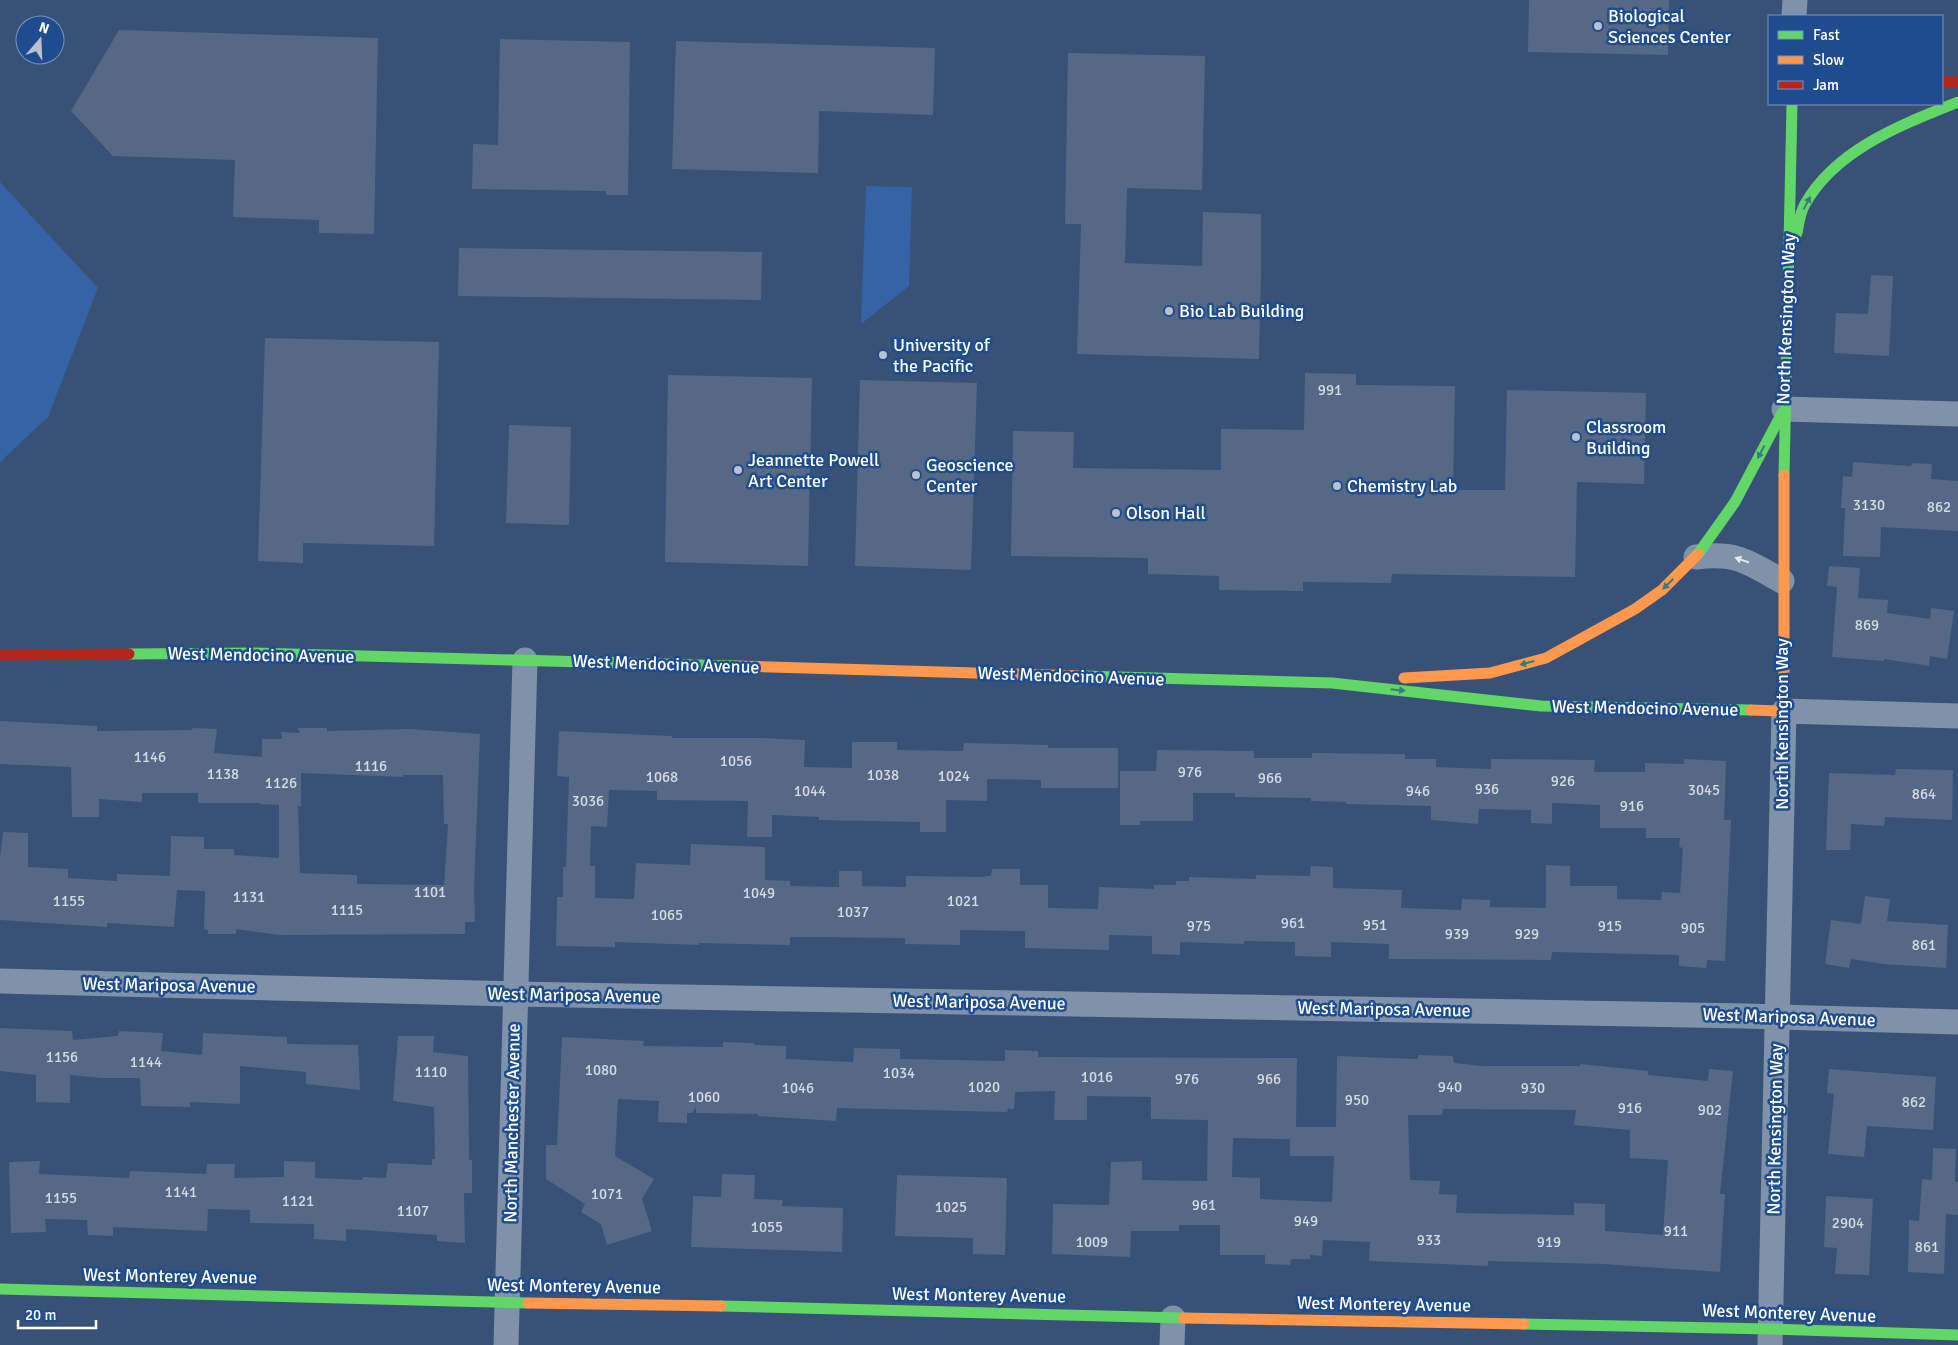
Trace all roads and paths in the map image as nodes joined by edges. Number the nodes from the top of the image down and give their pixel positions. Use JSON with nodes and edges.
{"nodes":[{"id":1,"x":1795,"y":0,"type":"edge"},
{"id":2,"x":1794,"y":15,"type":"edge"},
{"id":3,"x":1943,"y":82,"type":"edge"},
{"id":4,"x":1958,"y":82,"type":"edge"},
{"id":5,"x":1958,"y":102,"type":"edge"},
{"id":6,"x":1792,"y":105,"type":"edge"},
{"id":7,"x":1788,"y":266,"type":"junction"},
{"id":8,"x":1784,"y":409,"type":"junction"},
{"id":9,"x":1958,"y":414,"type":"edge"},
{"id":10,"x":1696,"y":557,"type":"junction"},
{"id":11,"x":1782,"y":581,"type":"junction"},
{"id":12,"x":0,"y":654,"type":"edge"},
{"id":13,"x":524,"y":660,"type":"junction"},
{"id":14,"x":1332,"y":683,"type":"junction"},
{"id":15,"x":1784,"y":711,"type":"junction"},
{"id":16,"x":1958,"y":716,"type":"edge"},
{"id":17,"x":0,"y":981,"type":"edge"},
{"id":18,"x":515,"y":994,"type":"junction"},
{"id":19,"x":1778,"y":1016,"type":"junction"},
{"id":20,"x":1958,"y":1022,"type":"edge"},
{"id":21,"x":0,"y":1290,"type":"edge"},
{"id":22,"x":508,"y":1303,"type":"junction"},
{"id":23,"x":1173,"y":1318,"type":"junction"},
{"id":24,"x":1958,"y":1335,"type":"edge"},
{"id":25,"x":1770,"y":1337,"type":"edge"},
{"id":26,"x":506,"y":1345,"type":"edge"},
{"id":27,"x":1172,"y":1345,"type":"edge"}],
"edges":[{"from":1,"to":2,"type":"street"},
{"from":3,"to":4,"type":"street"},
{"from":7,"to":5,"type":"street","one_way":true},
{"from":6,"to":7,"type":"street","name":"North Kensington Way"},
{"from":7,"to":8,"type":"street","name":"North Kensington Way"},
{"from":8,"to":9,"type":"street"},
{"from":8,"to":10,"type":"street","name":"West Mendocino Avenue","one_way":true},
{"from":8,"to":11,"type":"street","name":"North Kensington Way"},
{"from":11,"to":10,"type":"street","one_way":true},
{"from":10,"to":14,"type":"street","name":"West Mendocino Avenue","one_way":true},
{"from":11,"to":15,"type":"street","name":"North Kensington Way"},
{"from":12,"to":13,"type":"street","name":"West Mendocino Avenue"},
{"from":13,"to":14,"type":"street","name":"West Mendocino Avenue"},
{"from":13,"to":18,"type":"street","name":"North Manchester Avenue"},
{"from":14,"to":15,"type":"street","name":"West Mendocino Avenue","one_way":true},
{"from":15,"to":16,"type":"street","name":"West Mendocino Avenue"},
{"from":15,"to":19,"type":"street","name":"North Kensington Way"},
{"from":17,"to":18,"type":"street","name":"West Mariposa Avenue"},
{"from":18,"to":19,"type":"street","name":"West Mariposa Avenue"},
{"from":18,"to":22,"type":"street","name":"North Manchester Avenue"},
{"from":19,"to":20,"type":"street","name":"West Mariposa Avenue"},
{"from":19,"to":25,"type":"street","name":"North Kensington Way"},
{"from":21,"to":22,"type":"street","name":"West Monterey Avenue"},
{"from":22,"to":23,"type":"street","name":"West Monterey Avenue"},
{"from":22,"to":26,"type":"street","name":"North Manchester Avenue"},
{"from":23,"to":25,"type":"street","name":"West Monterey Avenue"},
{"from":23,"to":27,"type":"street"},
{"from":24,"to":25,"type":"street","name":"West Monterey Avenue"}]}
